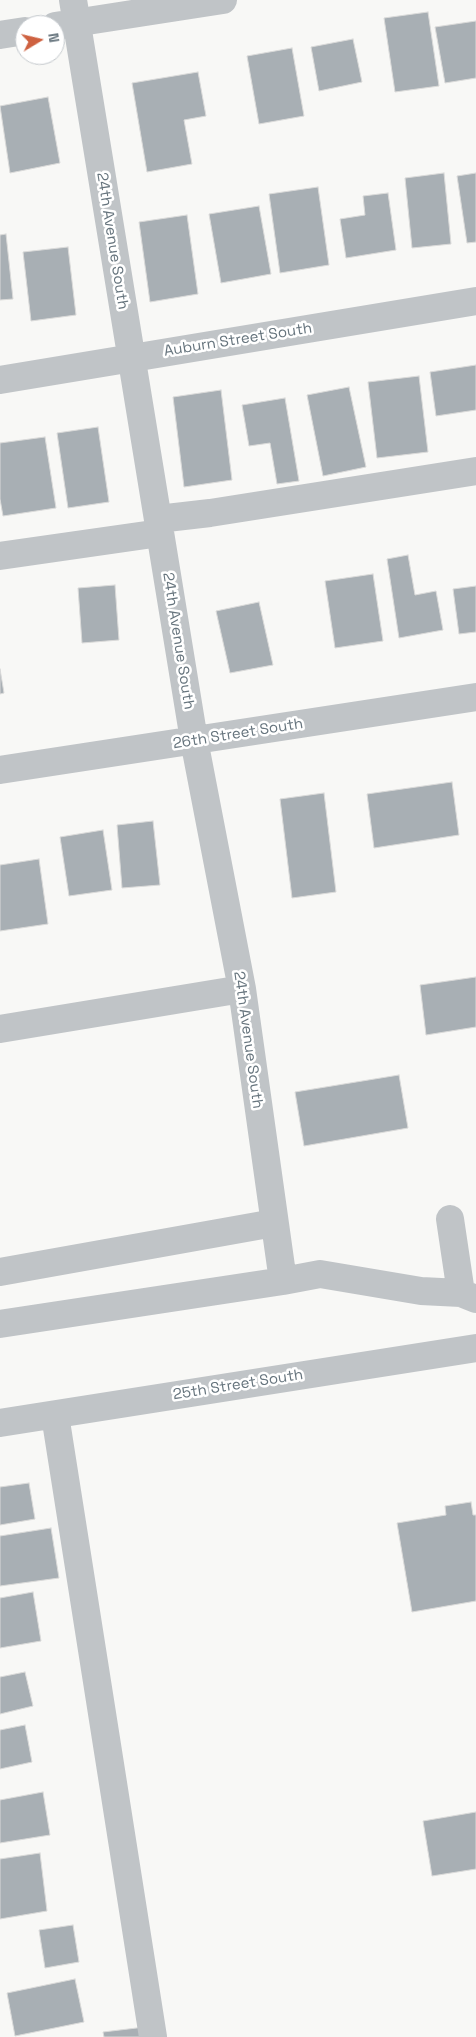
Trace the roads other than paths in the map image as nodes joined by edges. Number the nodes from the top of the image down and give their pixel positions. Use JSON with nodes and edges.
{"nodes":[{"id":1,"x":223,"y":0,"type":"edge"},
{"id":2,"x":68,"y":16,"type":"edge"},
{"id":3,"x":15,"y":33,"type":"edge"},
{"id":4,"x":0,"y":35,"type":"edge"},
{"id":5,"x":476,"y":301,"type":"edge"},
{"id":6,"x":131,"y":358,"type":"junction"},
{"id":7,"x":0,"y":380,"type":"edge"},
{"id":8,"x":476,"y":471,"type":"edge"},
{"id":9,"x":159,"y":526,"type":"junction"},
{"id":10,"x":0,"y":556,"type":"edge"},
{"id":11,"x":476,"y":697,"type":"edge"},
{"id":12,"x":194,"y":740,"type":"junction"},
{"id":13,"x":0,"y":770,"type":"edge"},
{"id":14,"x":242,"y":989,"type":"junction"},
{"id":15,"x":0,"y":1029,"type":"edge"},
{"id":16,"x":450,"y":1219,"type":"dead end"},
{"id":17,"x":274,"y":1223,"type":"junction"},
{"id":18,"x":0,"y":1272,"type":"edge"},
{"id":19,"x":283,"y":1281,"type":"junction"},
{"id":20,"x":469,"y":1296,"type":"edge"},
{"id":21,"x":0,"y":1324,"type":"edge"},
{"id":22,"x":476,"y":1348,"type":"edge"},
{"id":23,"x":55,"y":1415,"type":"junction"},
{"id":24,"x":0,"y":1423,"type":"edge"},
{"id":25,"x":153,"y":2037,"type":"edge"}],
"edges":[{"from":1,"to":2,"type":"street"},
{"from":2,"to":6,"type":"street","name":"24th Avenue South"},
{"from":3,"to":4,"type":"street"},
{"from":5,"to":6,"type":"street","name":"Auburn Street South"},
{"from":6,"to":7,"type":"street","name":"Auburn Street South"},
{"from":6,"to":9,"type":"street","name":"24th Avenue South"},
{"from":8,"to":9,"type":"street"},
{"from":9,"to":10,"type":"street"},
{"from":9,"to":12,"type":"street","name":"24th Avenue South"},
{"from":11,"to":12,"type":"street","name":"26th Street South"},
{"from":12,"to":13,"type":"street","name":"26th Street South"},
{"from":12,"to":14,"type":"street","name":"24th Avenue South"},
{"from":14,"to":15,"type":"street"},
{"from":14,"to":17,"type":"street","name":"24th Avenue South"},
{"from":16,"to":20,"type":"street"},
{"from":17,"to":18,"type":"street"},
{"from":17,"to":19,"type":"street","name":"24th Avenue South"},
{"from":19,"to":20,"type":"street"},
{"from":19,"to":21,"type":"street"},
{"from":22,"to":23,"type":"street","name":"25th Street South"},
{"from":23,"to":24,"type":"street","name":"25th Street South"},
{"from":23,"to":25,"type":"street"}]}
